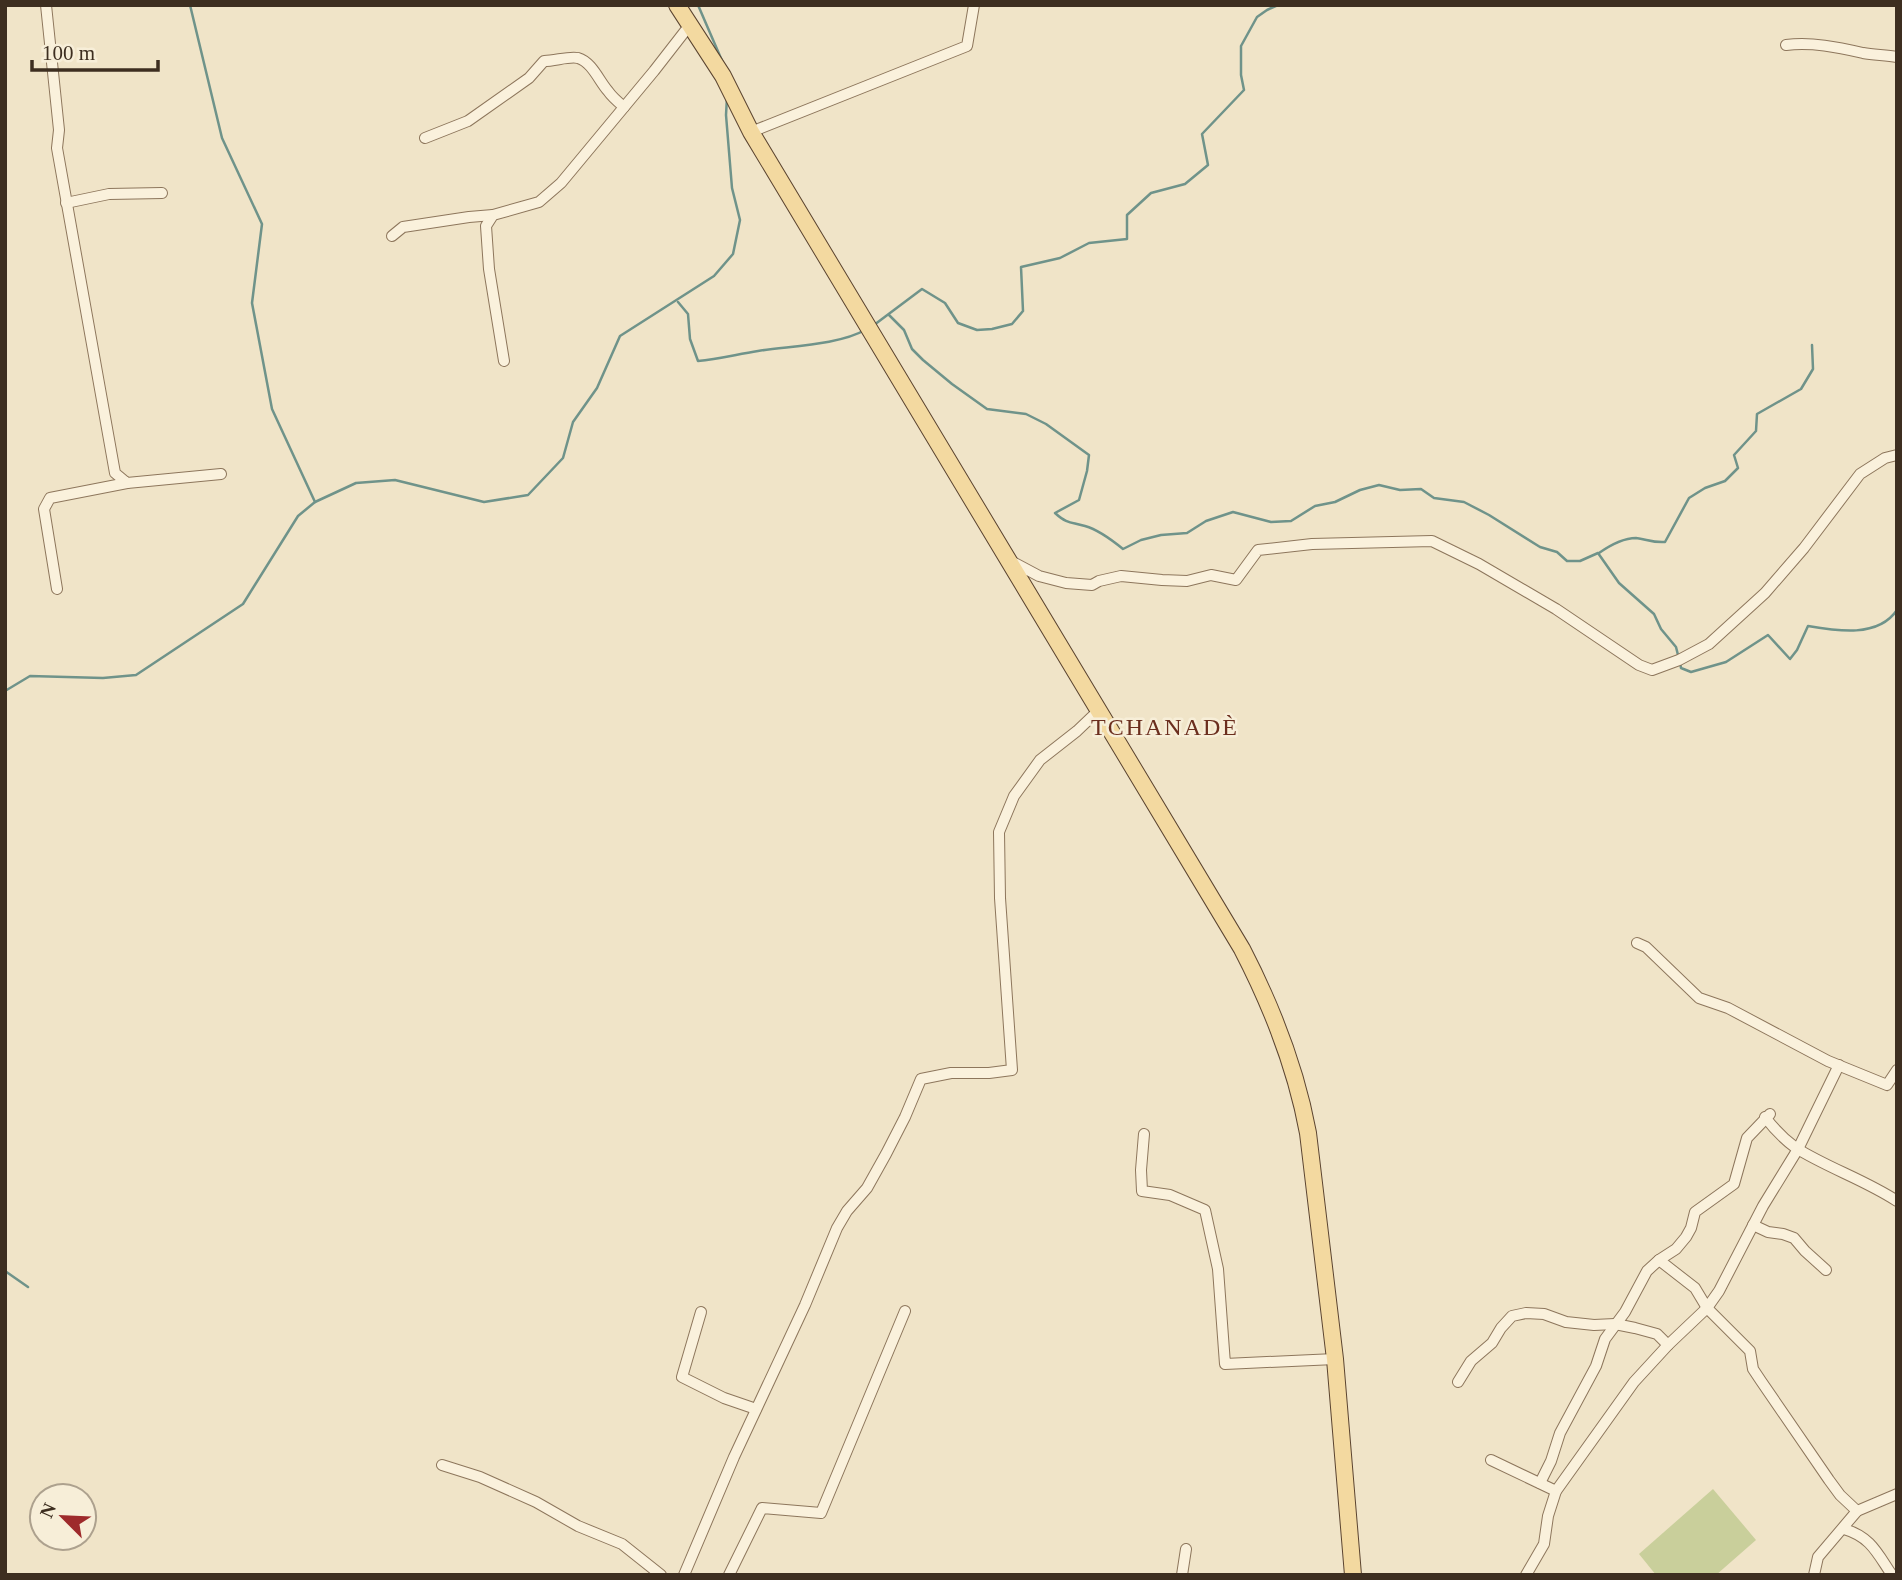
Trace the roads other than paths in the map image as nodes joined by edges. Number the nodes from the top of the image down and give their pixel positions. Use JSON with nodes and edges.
{"nodes":[{"id":1,"x":46,"y":5,"type":"edge"},
{"id":2,"x":677,"y":5,"type":"edge"},
{"id":3,"x":974,"y":5,"type":"edge"},
{"id":4,"x":689,"y":26,"type":"junction"},
{"id":5,"x":1786,"y":45,"type":"dead end"},
{"id":6,"x":1897,"y":57,"type":"edge"},
{"id":7,"x":624,"y":107,"type":"junction"},
{"id":8,"x":751,"y":132,"type":"junction"},
{"id":9,"x":425,"y":138,"type":"dead end"},
{"id":10,"x":162,"y":193,"type":"dead end"},
{"id":11,"x":66,"y":203,"type":"junction"},
{"id":12,"x":493,"y":215,"type":"junction"},
{"id":13,"x":392,"y":236,"type":"dead end"},
{"id":14,"x":504,"y":361,"type":"dead end"},
{"id":15,"x":1897,"y":455,"type":"edge"},
{"id":16,"x":221,"y":474,"type":"dead end"},
{"id":17,"x":127,"y":483,"type":"junction"},
{"id":18,"x":1009,"y":560,"type":"junction"},
{"id":19,"x":57,"y":589,"type":"dead end"},
{"id":20,"x":1099,"y":710,"type":"junction"},
{"id":21,"x":1637,"y":943,"type":"dead end"},
{"id":22,"x":1839,"y":1065,"type":"junction"},
{"id":23,"x":1897,"y":1070,"type":"edge"},
{"id":24,"x":1144,"y":1134,"type":"dead end"},
{"id":25,"x":1798,"y":1149,"type":"junction"},
{"id":26,"x":1897,"y":1201,"type":"edge"},
{"id":27,"x":1753,"y":1225,"type":"junction"},
{"id":28,"x":1659,"y":1260,"type":"junction"},
{"id":29,"x":1826,"y":1270,"type":"dead end"},
{"id":30,"x":1707,"y":1308,"type":"junction"},
{"id":31,"x":905,"y":1311,"type":"dead end"},
{"id":32,"x":701,"y":1312,"type":"dead end"},
{"id":33,"x":1615,"y":1324,"type":"junction"},
{"id":34,"x":1668,"y":1345,"type":"junction"},
{"id":35,"x":1335,"y":1359,"type":"junction"},
{"id":36,"x":1458,"y":1382,"type":"dead end"},
{"id":37,"x":756,"y":1409,"type":"junction"},
{"id":38,"x":1491,"y":1460,"type":"dead end"},
{"id":39,"x":442,"y":1465,"type":"dead end"},
{"id":40,"x":1540,"y":1483,"type":"junction"},
{"id":41,"x":1556,"y":1491,"type":"junction"},
{"id":42,"x":1897,"y":1494,"type":"edge"},
{"id":43,"x":1857,"y":1511,"type":"junction"},
{"id":44,"x":1844,"y":1529,"type":"junction"},
{"id":45,"x":1186,"y":1549,"type":"dead end"},
{"id":46,"x":661,"y":1575,"type":"edge"},
{"id":47,"x":684,"y":1575,"type":"edge"},
{"id":48,"x":729,"y":1575,"type":"edge"},
{"id":49,"x":1182,"y":1575,"type":"edge"},
{"id":50,"x":1353,"y":1575,"type":"edge"},
{"id":51,"x":1527,"y":1575,"type":"edge"},
{"id":52,"x":1814,"y":1575,"type":"edge"},
{"id":53,"x":1892,"y":1575,"type":"edge"}],
"edges":[{"from":1,"to":11,"type":"street"},
{"from":2,"to":4,"type":"main road"},
{"from":3,"to":8,"type":"street"},
{"from":4,"to":7,"type":"street"},
{"from":4,"to":8,"type":"main road"},
{"from":5,"to":6,"type":"street"},
{"from":7,"to":9,"type":"street"},
{"from":7,"to":12,"type":"street"},
{"from":8,"to":18,"type":"main road"},
{"from":10,"to":11,"type":"street"},
{"from":11,"to":17,"type":"street"},
{"from":12,"to":13,"type":"street"},
{"from":12,"to":14,"type":"street"},
{"from":15,"to":18,"type":"street"},
{"from":16,"to":17,"type":"street"},
{"from":17,"to":19,"type":"street"},
{"from":18,"to":20,"type":"main road"},
{"from":20,"to":35,"type":"main road"},
{"from":20,"to":37,"type":"street"},
{"from":21,"to":22,"type":"street"},
{"from":22,"to":23,"type":"street"},
{"from":22,"to":25,"type":"street"},
{"from":24,"to":35,"type":"street"},
{"from":25,"to":26,"type":"street"},
{"from":25,"to":27,"type":"street"},
{"from":25,"to":28,"type":"street"},
{"from":27,"to":29,"type":"street"},
{"from":27,"to":30,"type":"street"},
{"from":28,"to":30,"type":"street"},
{"from":28,"to":33,"type":"street"},
{"from":30,"to":34,"type":"street"},
{"from":30,"to":43,"type":"street"},
{"from":31,"to":48,"type":"street"},
{"from":32,"to":37,"type":"street"},
{"from":33,"to":34,"type":"street"},
{"from":33,"to":36,"type":"street"},
{"from":33,"to":40,"type":"street"},
{"from":34,"to":41,"type":"street"},
{"from":35,"to":50,"type":"main road"},
{"from":37,"to":47,"type":"street"},
{"from":38,"to":40,"type":"street"},
{"from":39,"to":46,"type":"street"},
{"from":40,"to":41,"type":"street"},
{"from":41,"to":51,"type":"street"},
{"from":42,"to":43,"type":"street"},
{"from":43,"to":44,"type":"street"},
{"from":44,"to":52,"type":"street"},
{"from":44,"to":53,"type":"street"},
{"from":45,"to":49,"type":"street"}]}
